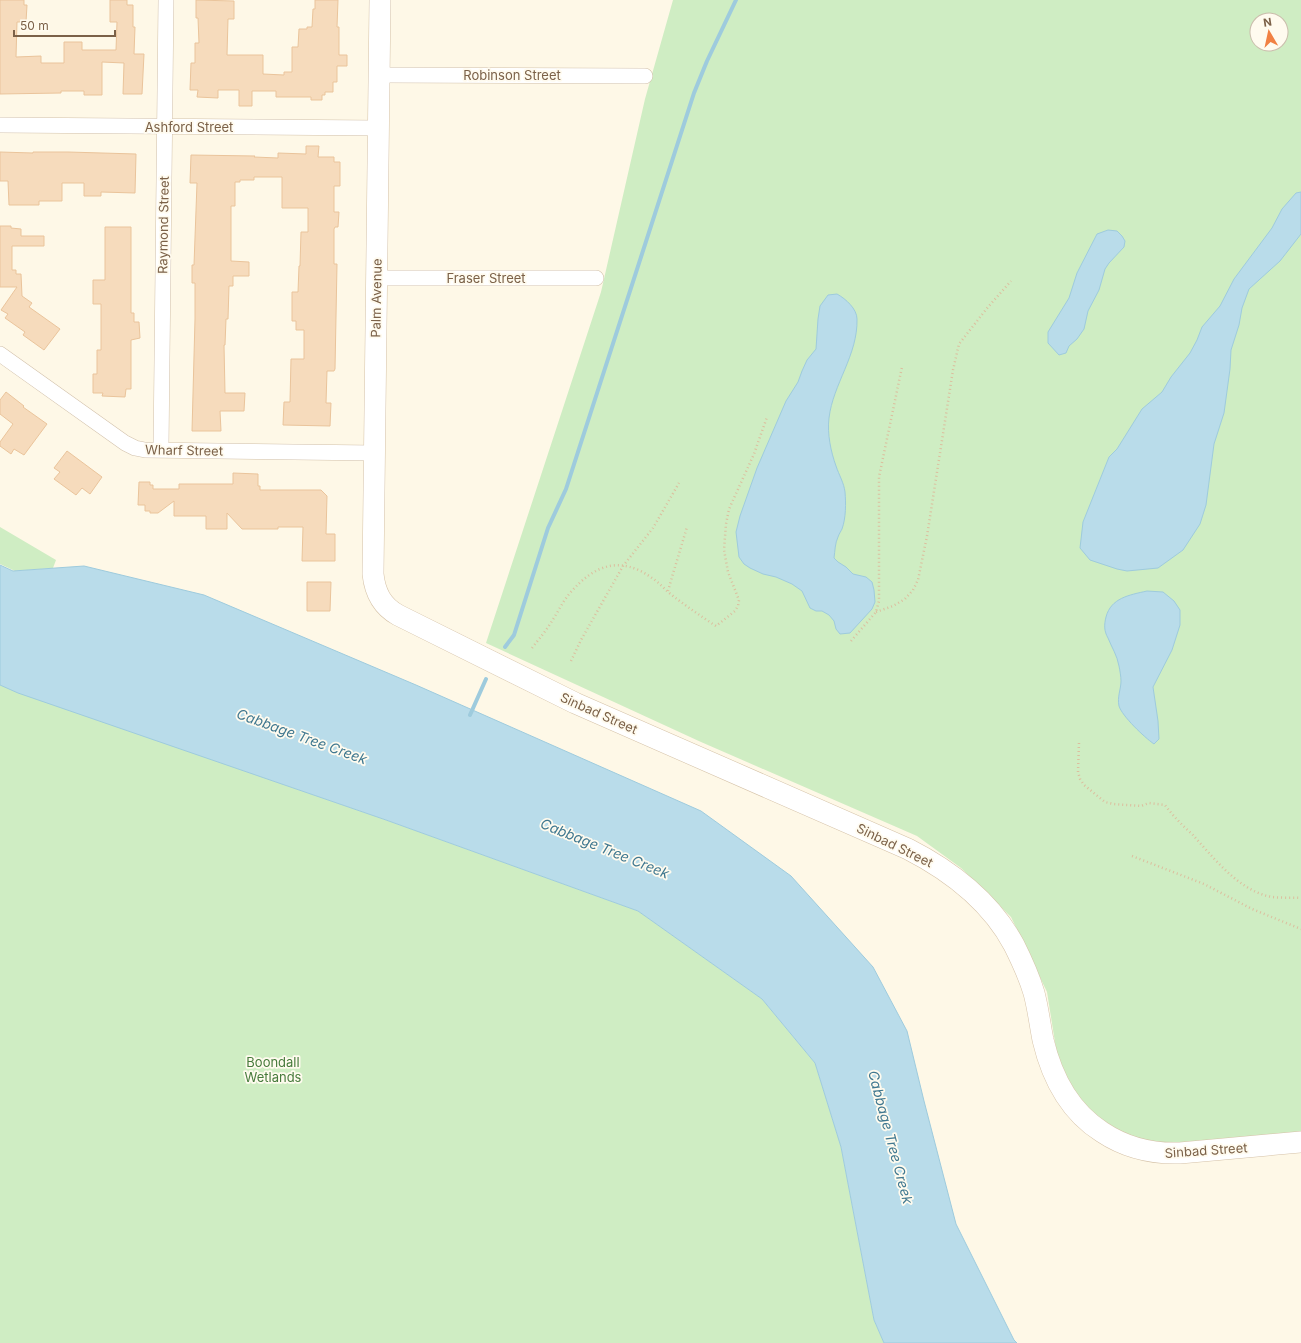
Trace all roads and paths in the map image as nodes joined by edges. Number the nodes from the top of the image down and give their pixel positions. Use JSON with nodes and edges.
{"nodes":[{"id":1,"x":166,"y":0,"type":"edge"},
{"id":2,"x":380,"y":0,"type":"edge"},
{"id":3,"x":380,"y":75,"type":"junction"},
{"id":4,"x":645,"y":76,"type":"dead end"},
{"id":5,"x":0,"y":125,"type":"edge"},
{"id":6,"x":164,"y":126,"type":"junction"},
{"id":7,"x":378,"y":128,"type":"junction"},
{"id":8,"x":376,"y":278,"type":"junction"},
{"id":9,"x":596,"y":278,"type":"dead end"},
{"id":10,"x":1011,"y":281,"type":"dead end"},
{"id":11,"x":0,"y":354,"type":"edge"},
{"id":12,"x":902,"y":367,"type":"dead end"},
{"id":13,"x":767,"y":417,"type":"dead end"},
{"id":14,"x":161,"y":449,"type":"junction"},
{"id":15,"x":374,"y":453,"type":"junction"},
{"id":16,"x":679,"y":483,"type":"dead end"},
{"id":17,"x":687,"y":527,"type":"dead end"},
{"id":18,"x":623,"y":566,"type":"junction"},
{"id":19,"x":668,"y":592,"type":"junction"},
{"id":20,"x":378,"y":596,"type":"joint"},
{"id":21,"x":876,"y":612,"type":"junction"},
{"id":22,"x":851,"y":641,"type":"dead end"},
{"id":23,"x":532,"y":648,"type":"dead end"},
{"id":24,"x":571,"y":661,"type":"dead end"},
{"id":25,"x":1079,"y":743,"type":"dead end"},
{"id":26,"x":1132,"y":856,"type":"dead end"},
{"id":27,"x":1301,"y":898,"type":"edge"},
{"id":28,"x":1301,"y":929,"type":"edge"},
{"id":29,"x":1301,"y":1142,"type":"edge"}],
"edges":[{"from":1,"to":6,"type":"street","name":"Raymond Street"},
{"from":2,"to":3,"type":"street","name":"Palm Avenue"},
{"from":3,"to":4,"type":"street","name":"Robinson Street"},
{"from":3,"to":7,"type":"street","name":"Palm Avenue"},
{"from":5,"to":6,"type":"street","name":"Ashford Street"},
{"from":6,"to":7,"type":"street","name":"Ashford Street"},
{"from":6,"to":14,"type":"street","name":"Raymond Street"},
{"from":7,"to":8,"type":"street","name":"Palm Avenue"},
{"from":8,"to":9,"type":"street","name":"Fraser Street"},
{"from":8,"to":15,"type":"street","name":"Palm Avenue"},
{"from":10,"to":21,"type":"path"},
{"from":11,"to":14,"type":"street","name":"Wharf Street"},
{"from":12,"to":21,"type":"path"},
{"from":13,"to":19,"type":"path"},
{"from":14,"to":15,"type":"street","name":"Wharf Street"},
{"from":15,"to":20,"type":"street","name":"Palm Avenue"},
{"from":16,"to":18,"type":"path"},
{"from":17,"to":19,"type":"path"},
{"from":18,"to":19,"type":"path"},
{"from":18,"to":23,"type":"path"},
{"from":18,"to":24,"type":"path"},
{"from":20,"to":29,"type":"street","name":"Sinbad Street"},
{"from":21,"to":22,"type":"path"},
{"from":25,"to":27,"type":"path"},
{"from":26,"to":28,"type":"path"}]}
